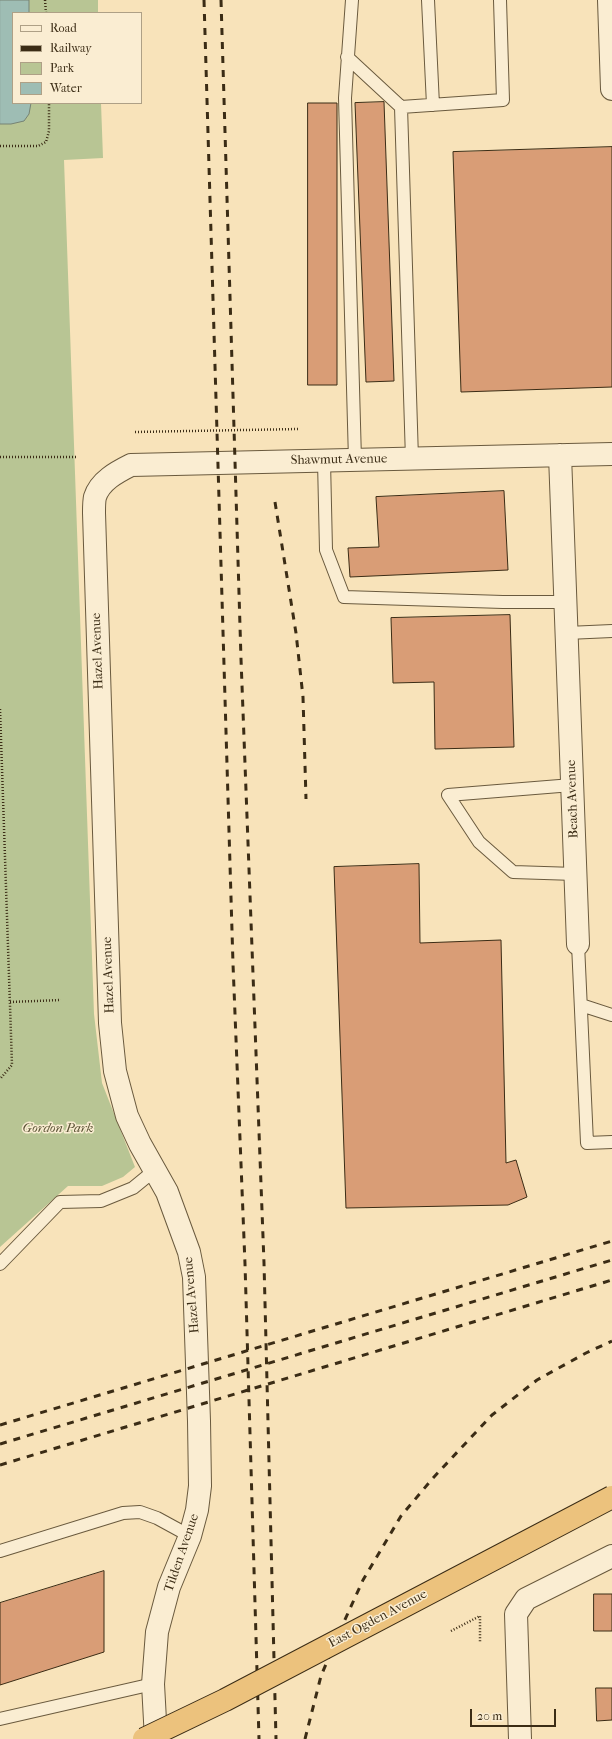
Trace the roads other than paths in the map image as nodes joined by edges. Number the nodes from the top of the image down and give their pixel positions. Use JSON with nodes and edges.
{"nodes":[{"id":1,"x":352,"y":0,"type":"edge"},
{"id":2,"x":428,"y":0,"type":"edge"},
{"id":3,"x":500,"y":0,"type":"edge"},
{"id":4,"x":609,"y":0,"type":"edge"},
{"id":5,"x":347,"y":57,"type":"junction"},
{"id":6,"x":612,"y":89,"type":"edge"},
{"id":7,"x":433,"y":105,"type":"junction"},
{"id":8,"x":401,"y":107,"type":"junction"},
{"id":9,"x":612,"y":454,"type":"edge"},
{"id":10,"x":560,"y":455,"type":"junction"},
{"id":11,"x":412,"y":459,"type":"junction"},
{"id":12,"x":355,"y":460,"type":"junction"},
{"id":13,"x":324,"y":461,"type":"junction"},
{"id":14,"x":94,"y":513,"type":"joint"},
{"id":15,"x":566,"y":602,"type":"junction"},
{"id":16,"x":612,"y":631,"type":"edge"},
{"id":17,"x":567,"y":633,"type":"junction"},
{"id":18,"x":572,"y":785,"type":"junction"},
{"id":19,"x":575,"y":874,"type":"junction"},
{"id":20,"x":578,"y":944,"type":"joint"},
{"id":21,"x":581,"y":1005,"type":"junction"},
{"id":22,"x":612,"y":1015,"type":"edge"},
{"id":23,"x":612,"y":1142,"type":"edge"},
{"id":24,"x":155,"y":1170,"type":"junction"},
{"id":25,"x":0,"y":1264,"type":"edge"},
{"id":26,"x":199,"y":1421,"type":"joint"},
{"id":27,"x":612,"y":1497,"type":"edge"},
{"id":28,"x":190,"y":1536,"type":"junction"},
{"id":29,"x":0,"y":1551,"type":"edge"},
{"id":30,"x":612,"y":1556,"type":"edge"},
{"id":31,"x":153,"y":1684,"type":"junction"},
{"id":32,"x":0,"y":1719,"type":"edge"},
{"id":33,"x":144,"y":1739,"type":"edge"},
{"id":34,"x":156,"y":1739,"type":"edge"},
{"id":35,"x":520,"y":1739,"type":"edge"}],
"edges":[{"from":1,"to":5,"type":"lane"},
{"from":2,"to":7,"type":"lane"},
{"from":3,"to":7,"type":"lane"},
{"from":4,"to":6,"type":"street"},
{"from":5,"to":8,"type":"lane"},
{"from":5,"to":12,"type":"lane"},
{"from":7,"to":8,"type":"lane"},
{"from":8,"to":11,"type":"lane"},
{"from":9,"to":10,"type":"street","name":"Shawmut Avenue"},
{"from":10,"to":11,"type":"street","name":"Shawmut Avenue"},
{"from":10,"to":15,"type":"street","name":"Beach Avenue"},
{"from":11,"to":12,"type":"street","name":"Shawmut Avenue"},
{"from":12,"to":13,"type":"street","name":"Shawmut Avenue"},
{"from":13,"to":14,"type":"street","name":"Shawmut Avenue"},
{"from":13,"to":15,"type":"lane"},
{"from":14,"to":24,"type":"street","name":"Hazel Avenue"},
{"from":15,"to":17,"type":"street","name":"Beach Avenue"},
{"from":16,"to":17,"type":"lane"},
{"from":17,"to":18,"type":"street","name":"Beach Avenue"},
{"from":18,"to":19,"type":"street","name":"Beach Avenue"},
{"from":18,"to":19,"type":"lane"},
{"from":19,"to":20,"type":"street","name":"Beach Avenue"},
{"from":20,"to":21,"type":"lane","name":"Beach Avenue"},
{"from":21,"to":22,"type":"lane"},
{"from":21,"to":23,"type":"lane","name":"Beach Avenue"},
{"from":24,"to":25,"type":"lane"},
{"from":24,"to":26,"type":"street","name":"Hazel Avenue"},
{"from":26,"to":28,"type":"street","name":"Tilden Avenue"},
{"from":27,"to":33,"type":"main road","name":"East Ogden Avenue","bridge":true},
{"from":28,"to":29,"type":"lane"},
{"from":28,"to":31,"type":"street","name":"Tilden Avenue"},
{"from":30,"to":35,"type":"street"},
{"from":31,"to":32,"type":"lane"},
{"from":31,"to":34,"type":"street","name":"Tilden Avenue"}]}
